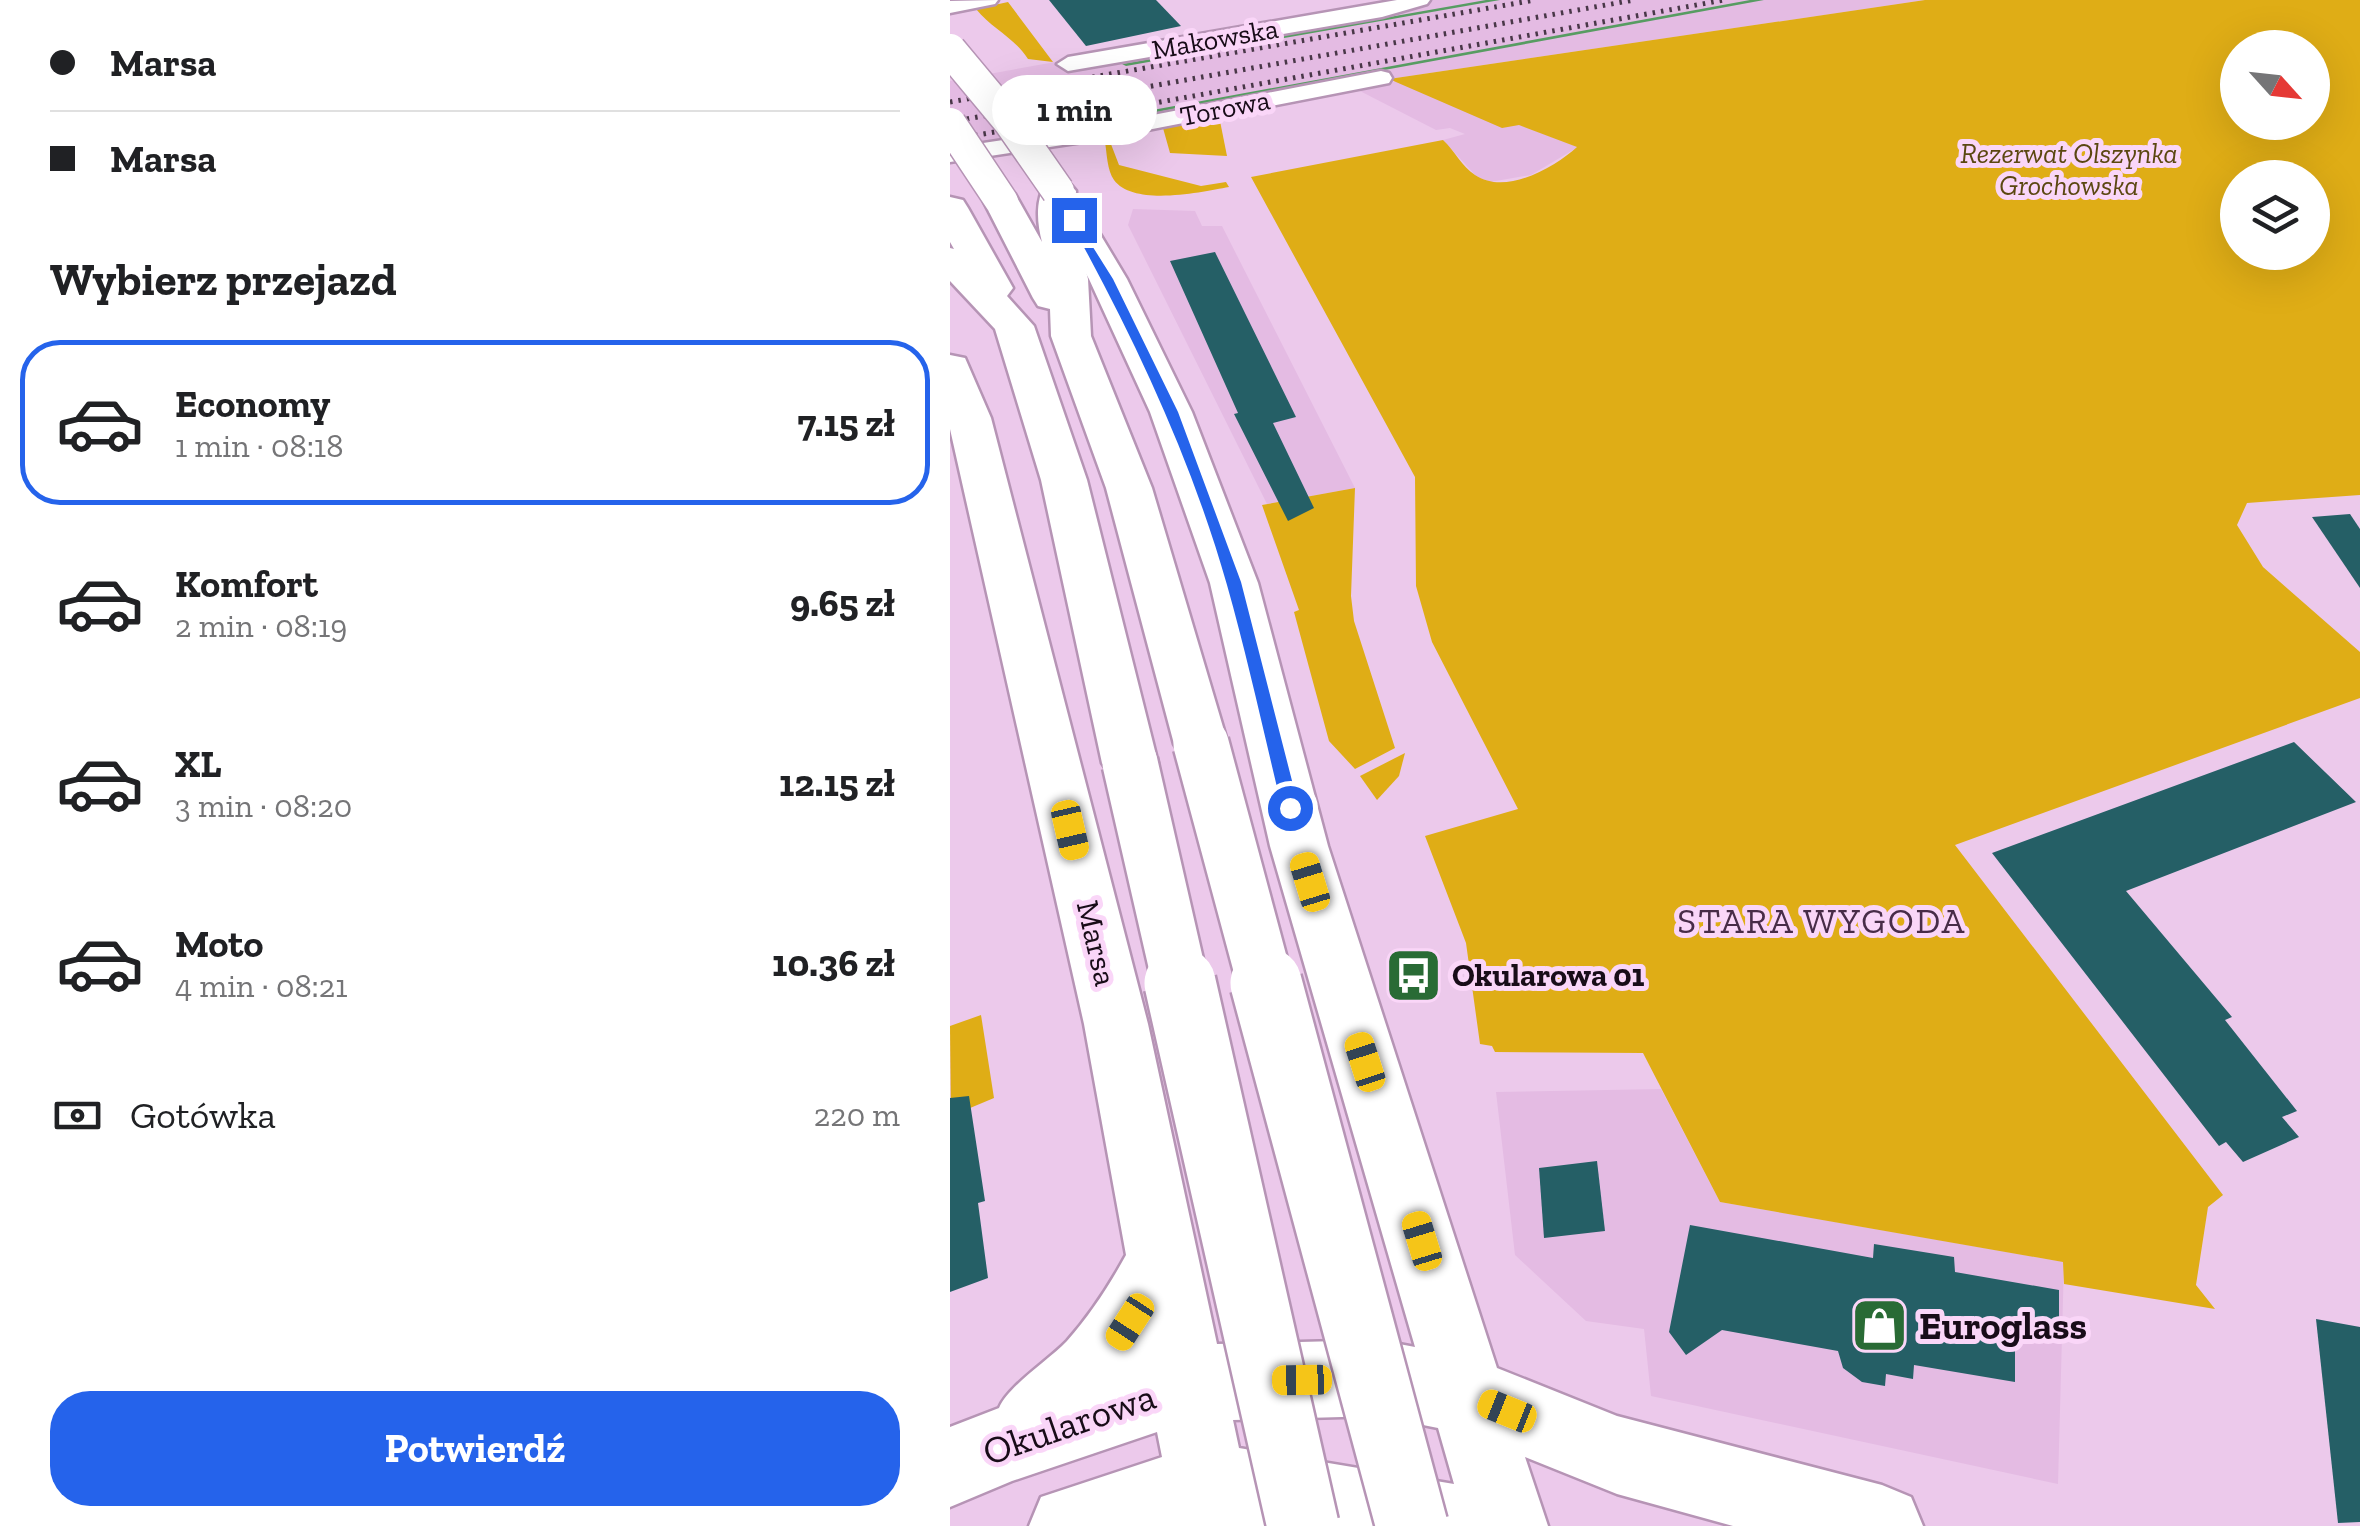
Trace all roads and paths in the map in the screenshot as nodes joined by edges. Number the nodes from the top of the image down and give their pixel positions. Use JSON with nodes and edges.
{"nodes":[{"id":1,"x":988,"y":0,"type":"edge"},
{"id":2,"x":1420,"y":0,"type":"edge"},
{"id":3,"x":950,"y":7,"type":"edge"},
{"id":4,"x":950,"y":50,"type":"edge"},
{"id":5,"x":1068,"y":64,"type":"dead end"},
{"id":6,"x":1381,"y":78,"type":"dead end"},
{"id":7,"x":950,"y":124,"type":"edge"},
{"id":8,"x":950,"y":155,"type":"edge"},
{"id":9,"x":1058,"y":191,"type":"junction"},
{"id":10,"x":951,"y":210,"type":"edge"},
{"id":11,"x":950,"y":259,"type":"edge"},
{"id":12,"x":1014,"y":326,"type":"junction"},
{"id":13,"x":1072,"y":336,"type":"junction"},
{"id":14,"x":950,"y":367,"type":"edge"},
{"id":15,"x":1163,"y":1253,"type":"junction"},
{"id":16,"x":1188,"y":1383,"type":"junction"},
{"id":17,"x":1470,"y":1396,"type":"junction"},
{"id":18,"x":980,"y":1454,"type":"edge"},
{"id":19,"x":1211,"y":1505,"type":"edge"},
{"id":20,"x":1070,"y":1526,"type":"edge"},
{"id":21,"x":1303,"y":1526,"type":"edge"},
{"id":22,"x":1412,"y":1526,"type":"edge"},
{"id":23,"x":1462,"y":1526,"type":"edge"},
{"id":24,"x":1507,"y":1526,"type":"edge"},
{"id":25,"x":1882,"y":1526,"type":"edge"}],
"edges":[{"from":1,"to":3,"type":"street"},
{"from":2,"to":5,"type":"street","name":"Makowska"},
{"from":4,"to":9,"type":"main road","bridge":true},
{"from":6,"to":8,"type":"street","name":"Torowa"},
{"from":7,"to":13,"type":"main road","bridge":true},
{"from":9,"to":13,"type":"main road"},
{"from":9,"to":17,"type":"main road"},
{"from":10,"to":12,"type":"main road"},
{"from":11,"to":12,"type":"main road"},
{"from":12,"to":21,"type":"main road","bridge":true},
{"from":13,"to":22,"type":"main road","bridge":true},
{"from":14,"to":15,"type":"main road","name":"Marsa"},
{"from":15,"to":16,"type":"main road","name":"Marsa"},
{"from":15,"to":18,"type":"main road"},
{"from":16,"to":17,"type":"main road","name":"Okularowa"},
{"from":16,"to":18,"type":"main road","name":"Okularowa"},
{"from":16,"to":19,"type":"main road","name":"Marsa"},
{"from":17,"to":24,"type":"main road"},
{"from":17,"to":25,"type":"main road","name":"Okularowa"},
{"from":19,"to":20,"type":"main road"},
{"from":19,"to":23,"type":"main road"}]}
